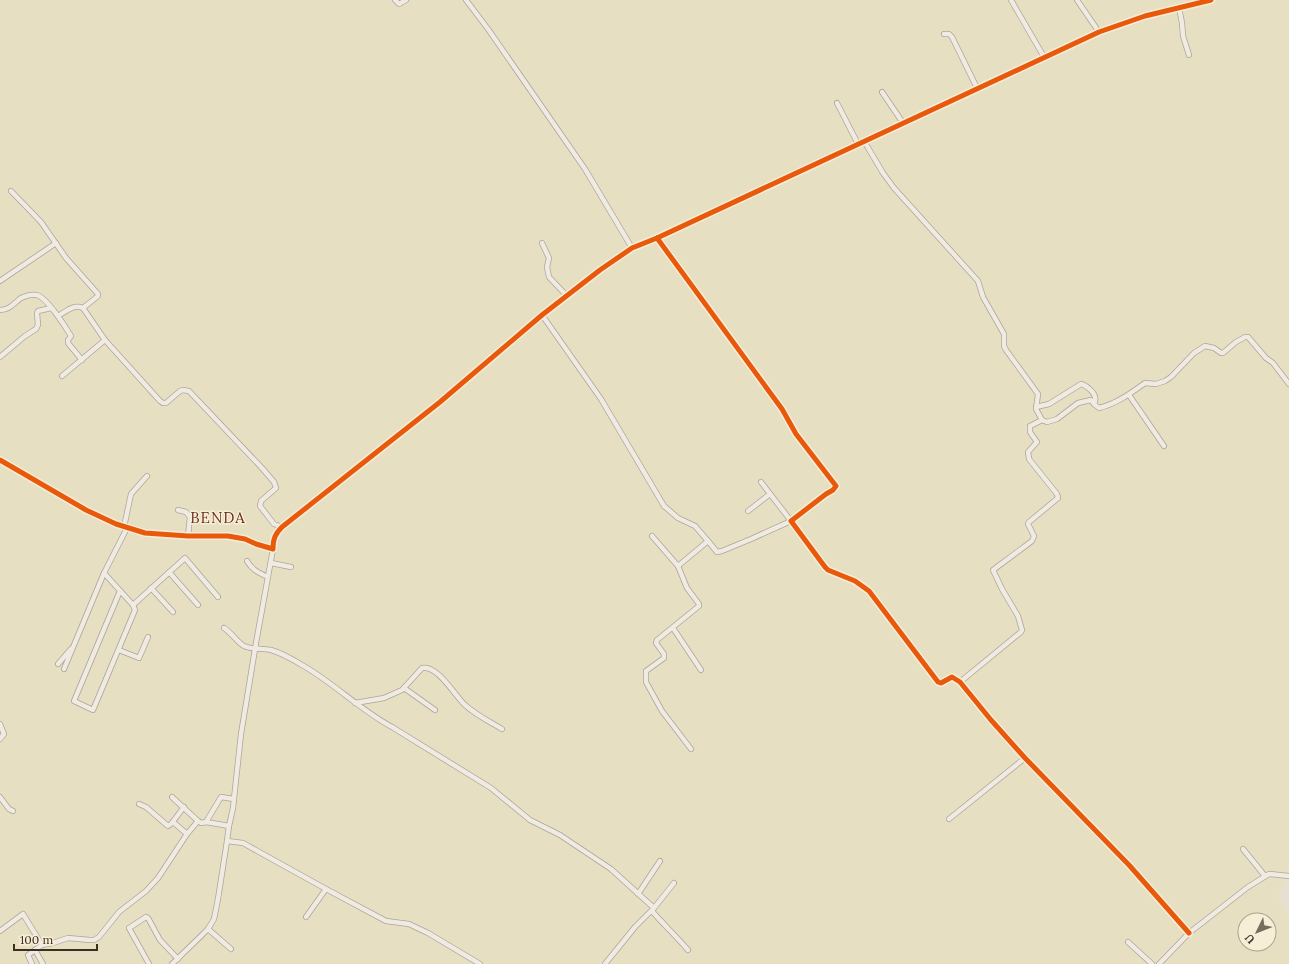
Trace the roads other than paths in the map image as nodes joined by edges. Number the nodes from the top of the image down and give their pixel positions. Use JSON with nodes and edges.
{"nodes":[{"id":1,"x":395,"y":0,"type":"edge"},
{"id":2,"x":406,"y":0,"type":"edge"},
{"id":3,"x":466,"y":0,"type":"edge"},
{"id":4,"x":1011,"y":0,"type":"edge"},
{"id":5,"x":1077,"y":0,"type":"edge"},
{"id":6,"x":1211,"y":0,"type":"edge"},
{"id":7,"x":1179,"y":8,"type":"junction"},
{"id":8,"x":1099,"y":32,"type":"junction"},
{"id":9,"x":944,"y":34,"type":"dead end"},
{"id":10,"x":1189,"y":55,"type":"dead end"},
{"id":11,"x":1044,"y":57,"type":"junction"},
{"id":12,"x":977,"y":88,"type":"junction"},
{"id":13,"x":882,"y":92,"type":"dead end"},
{"id":14,"x":837,"y":103,"type":"dead end"},
{"id":15,"x":903,"y":123,"type":"junction"},
{"id":16,"x":864,"y":141,"type":"junction"},
{"id":17,"x":858,"y":144,"type":"junction"},
{"id":18,"x":12,"y":191,"type":"dead end"},
{"id":19,"x":657,"y":238,"type":"junction"},
{"id":20,"x":56,"y":243,"type":"junction"},
{"id":21,"x":542,"y":243,"type":"dead end"},
{"id":22,"x":632,"y":248,"type":"junction"},
{"id":23,"x":0,"y":281,"type":"edge"},
{"id":24,"x":566,"y":296,"type":"junction"},
{"id":25,"x":51,"y":308,"type":"junction"},
{"id":26,"x":83,"y":308,"type":"junction"},
{"id":27,"x":0,"y":310,"type":"edge"},
{"id":28,"x":542,"y":315,"type":"junction"},
{"id":29,"x":58,"y":316,"type":"junction"},
{"id":30,"x":105,"y":340,"type":"junction"},
{"id":31,"x":0,"y":357,"type":"edge"},
{"id":32,"x":82,"y":360,"type":"junction"},
{"id":33,"x":62,"y":376,"type":"dead end"},
{"id":34,"x":1289,"y":384,"type":"edge"},
{"id":35,"x":1129,"y":395,"type":"junction"},
{"id":36,"x":1094,"y":404,"type":"junction"},
{"id":37,"x":1036,"y":407,"type":"junction"},
{"id":38,"x":1042,"y":420,"type":"junction"},
{"id":39,"x":1164,"y":446,"type":"dead end"},
{"id":40,"x":0,"y":460,"type":"edge"},
{"id":41,"x":147,"y":476,"type":"dead end"},
{"id":42,"x":761,"y":482,"type":"dead end"},
{"id":43,"x":770,"y":494,"type":"junction"},
{"id":44,"x":178,"y":510,"type":"dead end"},
{"id":45,"x":748,"y":511,"type":"dead end"},
{"id":46,"x":791,"y":521,"type":"junction"},
{"id":47,"x":126,"y":527,"type":"junction"},
{"id":48,"x":282,"y":527,"type":"junction"},
{"id":49,"x":188,"y":536,"type":"junction"},
{"id":50,"x":652,"y":536,"type":"dead end"},
{"id":51,"x":708,"y":541,"type":"junction"},
{"id":52,"x":273,"y":549,"type":"junction"},
{"id":53,"x":247,"y":561,"type":"dead end"},
{"id":54,"x":271,"y":563,"type":"junction"},
{"id":55,"x":678,"y":566,"type":"junction"},
{"id":56,"x":291,"y":567,"type":"dead end"},
{"id":57,"x":169,"y":572,"type":"junction"},
{"id":58,"x":104,"y":573,"type":"junction"},
{"id":59,"x":268,"y":577,"type":"junction"},
{"id":60,"x":151,"y":588,"type":"junction"},
{"id":61,"x":120,"y":591,"type":"junction"},
{"id":62,"x":218,"y":596,"type":"dead end"},
{"id":63,"x":133,"y":605,"type":"junction"},
{"id":64,"x":198,"y":606,"type":"dead end"},
{"id":65,"x":173,"y":612,"type":"dead end"},
{"id":66,"x":224,"y":628,"type":"dead end"},
{"id":67,"x":673,"y":628,"type":"junction"},
{"id":68,"x":148,"y":637,"type":"dead end"},
{"id":69,"x":74,"y":647,"type":"junction"},
{"id":70,"x":255,"y":649,"type":"junction"},
{"id":71,"x":119,"y":650,"type":"junction"},
{"id":72,"x":58,"y":664,"type":"dead end"},
{"id":73,"x":64,"y":669,"type":"dead end"},
{"id":74,"x":701,"y":670,"type":"dead end"},
{"id":75,"x":960,"y":682,"type":"junction"},
{"id":76,"x":404,"y":688,"type":"junction"},
{"id":77,"x":355,"y":703,"type":"junction"},
{"id":78,"x":435,"y":710,"type":"dead end"},
{"id":79,"x":0,"y":724,"type":"edge"},
{"id":80,"x":502,"y":729,"type":"dead end"},
{"id":81,"x":0,"y":739,"type":"edge"},
{"id":82,"x":691,"y":749,"type":"dead end"},
{"id":83,"x":1025,"y":758,"type":"junction"},
{"id":84,"x":0,"y":797,"type":"edge"},
{"id":85,"x":172,"y":797,"type":"dead end"},
{"id":86,"x":234,"y":799,"type":"junction"},
{"id":87,"x":139,"y":804,"type":"dead end"},
{"id":88,"x":184,"y":807,"type":"junction"},
{"id":89,"x":13,"y":811,"type":"dead end"},
{"id":90,"x":949,"y":820,"type":"dead end"},
{"id":91,"x":198,"y":821,"type":"junction"},
{"id":92,"x":173,"y":822,"type":"junction"},
{"id":93,"x":206,"y":822,"type":"junction"},
{"id":94,"x":229,"y":826,"type":"junction"},
{"id":95,"x":187,"y":834,"type":"junction"},
{"id":96,"x":228,"y":841,"type":"junction"},
{"id":97,"x":1244,"y":849,"type":"dead end"},
{"id":98,"x":660,"y":861,"type":"dead end"},
{"id":99,"x":1265,"y":876,"type":"junction"},
{"id":100,"x":1289,"y":876,"type":"edge"},
{"id":101,"x":674,"y":883,"type":"dead end"},
{"id":102,"x":326,"y":889,"type":"junction"},
{"id":103,"x":638,"y":894,"type":"junction"},
{"id":104,"x":653,"y":909,"type":"junction"},
{"id":105,"x":306,"y":917,"type":"dead end"},
{"id":106,"x":208,"y":929,"type":"junction"},
{"id":107,"x":0,"y":932,"type":"edge"},
{"id":108,"x":1189,"y":933,"type":"junction"},
{"id":109,"x":1128,"y":942,"type":"dead end"},
{"id":110,"x":42,"y":945,"type":"junction"},
{"id":111,"x":231,"y":949,"type":"dead end"},
{"id":112,"x":35,"y":950,"type":"junction"},
{"id":113,"x":688,"y":950,"type":"dead end"},
{"id":114,"x":178,"y":959,"type":"junction"},
{"id":115,"x":31,"y":964,"type":"edge"},
{"id":116,"x":43,"y":964,"type":"edge"},
{"id":117,"x":149,"y":964,"type":"edge"},
{"id":118,"x":172,"y":964,"type":"edge"},
{"id":119,"x":480,"y":964,"type":"edge"},
{"id":120,"x":605,"y":964,"type":"edge"},
{"id":121,"x":1152,"y":964,"type":"edge"},
{"id":122,"x":1159,"y":964,"type":"edge"}],
"edges":[{"from":1,"to":2,"type":"street"},
{"from":3,"to":22,"type":"street"},
{"from":4,"to":11,"type":"street"},
{"from":5,"to":8,"type":"street"},
{"from":6,"to":7,"type":"street"},
{"from":7,"to":8,"type":"street"},
{"from":7,"to":10,"type":"street"},
{"from":8,"to":11,"type":"street"},
{"from":9,"to":12,"type":"street"},
{"from":11,"to":12,"type":"street"},
{"from":12,"to":15,"type":"street"},
{"from":13,"to":15,"type":"street"},
{"from":14,"to":17,"type":"street"},
{"from":15,"to":16,"type":"street"},
{"from":16,"to":17,"type":"street"},
{"from":16,"to":37,"type":"street"},
{"from":17,"to":19,"type":"street"},
{"from":18,"to":20,"type":"street"},
{"from":19,"to":22,"type":"street"},
{"from":19,"to":46,"type":"street"},
{"from":20,"to":23,"type":"street"},
{"from":20,"to":26,"type":"street"},
{"from":21,"to":24,"type":"street"},
{"from":22,"to":24,"type":"street"},
{"from":24,"to":28,"type":"street"},
{"from":25,"to":27,"type":"street"},
{"from":25,"to":29,"type":"street"},
{"from":25,"to":31,"type":"street"},
{"from":26,"to":29,"type":"street"},
{"from":26,"to":30,"type":"street"},
{"from":28,"to":48,"type":"street"},
{"from":28,"to":51,"type":"street"},
{"from":29,"to":32,"type":"street"},
{"from":30,"to":32,"type":"street"},
{"from":30,"to":48,"type":"street"},
{"from":32,"to":33,"type":"street"},
{"from":34,"to":35,"type":"street"},
{"from":35,"to":36,"type":"street"},
{"from":35,"to":39,"type":"street"},
{"from":36,"to":37,"type":"street"},
{"from":36,"to":38,"type":"street"},
{"from":37,"to":38,"type":"street"},
{"from":38,"to":75,"type":"street"},
{"from":40,"to":47,"type":"street"},
{"from":41,"to":47,"type":"street"},
{"from":42,"to":43,"type":"street"},
{"from":43,"to":45,"type":"street"},
{"from":43,"to":46,"type":"street"},
{"from":44,"to":49,"type":"street"},
{"from":46,"to":51,"type":"street"},
{"from":46,"to":75,"type":"street"},
{"from":47,"to":49,"type":"street"},
{"from":47,"to":58,"type":"street"},
{"from":48,"to":52,"type":"street"},
{"from":49,"to":52,"type":"street"},
{"from":50,"to":55,"type":"street"},
{"from":51,"to":55,"type":"street"},
{"from":52,"to":54,"type":"street"},
{"from":53,"to":59,"type":"street"},
{"from":54,"to":56,"type":"street"},
{"from":54,"to":59,"type":"street"},
{"from":55,"to":67,"type":"street"},
{"from":57,"to":60,"type":"street"},
{"from":57,"to":62,"type":"street"},
{"from":57,"to":64,"type":"street"},
{"from":58,"to":61,"type":"street"},
{"from":58,"to":69,"type":"street"},
{"from":59,"to":70,"type":"street"},
{"from":60,"to":63,"type":"street"},
{"from":60,"to":65,"type":"street"},
{"from":61,"to":63,"type":"street"},
{"from":61,"to":71,"type":"street"},
{"from":63,"to":71,"type":"street"},
{"from":66,"to":70,"type":"street"},
{"from":67,"to":74,"type":"street"},
{"from":67,"to":82,"type":"street"},
{"from":68,"to":71,"type":"street"},
{"from":69,"to":72,"type":"street"},
{"from":69,"to":73,"type":"street"},
{"from":70,"to":77,"type":"street"},
{"from":70,"to":86,"type":"street"},
{"from":75,"to":83,"type":"street"},
{"from":76,"to":77,"type":"street"},
{"from":76,"to":78,"type":"street"},
{"from":76,"to":80,"type":"street"},
{"from":77,"to":103,"type":"street"},
{"from":79,"to":81,"type":"street"},
{"from":83,"to":90,"type":"street"},
{"from":83,"to":108,"type":"street"},
{"from":84,"to":89,"type":"street"},
{"from":85,"to":88,"type":"street"},
{"from":86,"to":93,"type":"street"},
{"from":86,"to":94,"type":"street"},
{"from":87,"to":92,"type":"street"},
{"from":88,"to":91,"type":"street"},
{"from":88,"to":92,"type":"street"},
{"from":91,"to":93,"type":"street"},
{"from":91,"to":95,"type":"street"},
{"from":92,"to":95,"type":"street"},
{"from":93,"to":94,"type":"street"},
{"from":94,"to":96,"type":"street"},
{"from":95,"to":110,"type":"street"},
{"from":96,"to":102,"type":"street"},
{"from":96,"to":106,"type":"street"},
{"from":97,"to":99,"type":"street"},
{"from":98,"to":103,"type":"street"},
{"from":99,"to":100,"type":"street"},
{"from":99,"to":108,"type":"street"},
{"from":101,"to":104,"type":"street"},
{"from":102,"to":105,"type":"street"},
{"from":102,"to":119,"type":"street"},
{"from":103,"to":104,"type":"street"},
{"from":104,"to":113,"type":"street"},
{"from":104,"to":120,"type":"street"},
{"from":106,"to":111,"type":"street"},
{"from":106,"to":114,"type":"street"},
{"from":107,"to":110,"type":"street"},
{"from":108,"to":122,"type":"street"},
{"from":109,"to":121,"type":"street"},
{"from":110,"to":112,"type":"street"},
{"from":112,"to":115,"type":"street"},
{"from":112,"to":116,"type":"street"},
{"from":114,"to":117,"type":"street"},
{"from":114,"to":118,"type":"street"}]}
